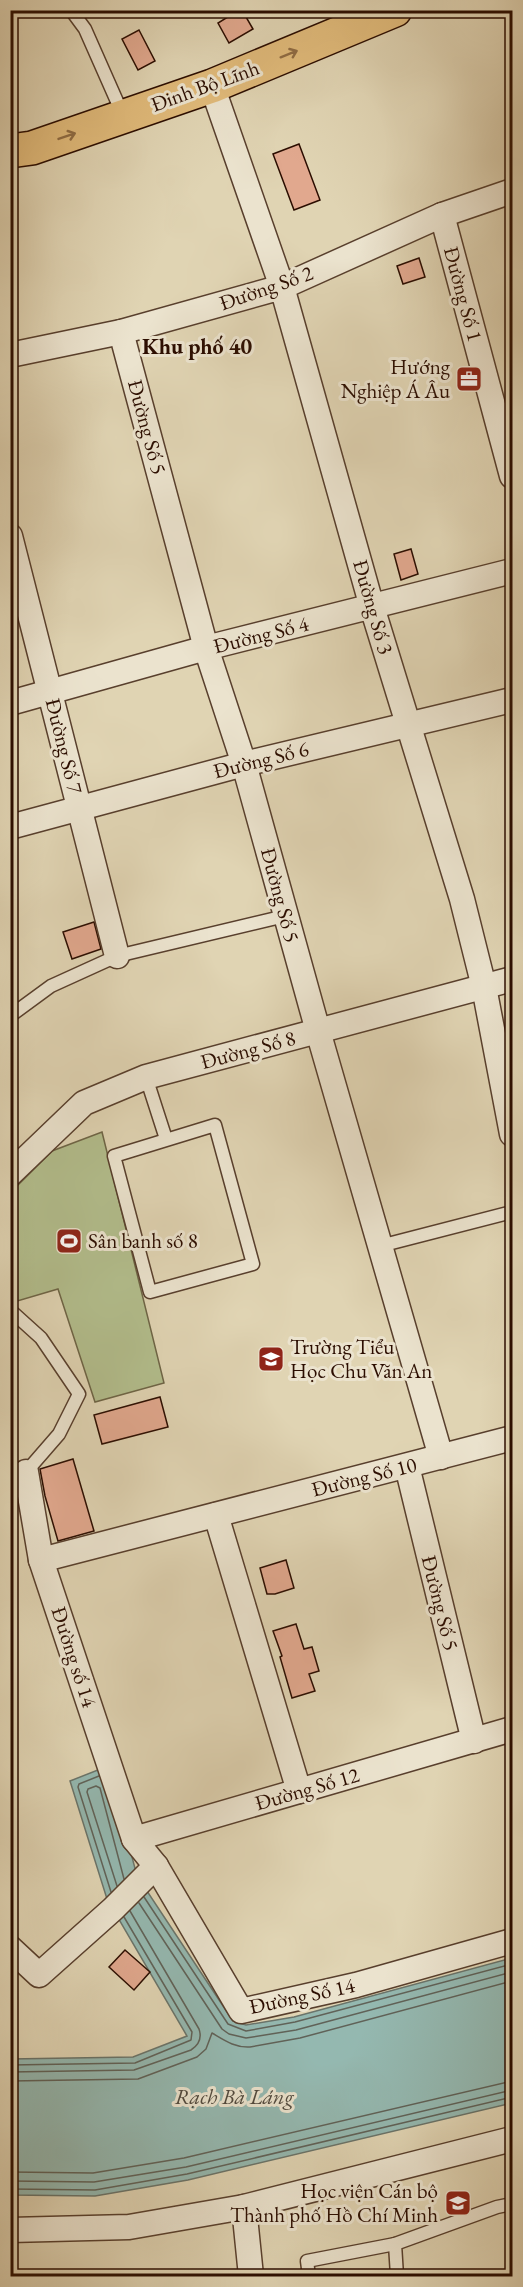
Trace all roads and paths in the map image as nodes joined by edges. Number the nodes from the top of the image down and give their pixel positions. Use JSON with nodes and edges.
{"nodes":[{"id":1,"x":71,"y":10,"type":"edge"},
{"id":2,"x":395,"y":10,"type":"edge"},
{"id":3,"x":212,"y":86,"type":"junction"},
{"id":4,"x":124,"y":116,"type":"junction"},
{"id":5,"x":10,"y":151,"type":"edge"},
{"id":6,"x":513,"y":191,"type":"edge"},
{"id":7,"x":442,"y":215,"type":"junction"},
{"id":8,"x":282,"y":287,"type":"junction"},
{"id":9,"x":121,"y":332,"type":"junction"},
{"id":10,"x":10,"y":355,"type":"edge"},
{"id":11,"x":513,"y":476,"type":"edge"},
{"id":12,"x":10,"y":536,"type":"edge"},
{"id":13,"x":513,"y":571,"type":"edge"},
{"id":14,"x":372,"y":608,"type":"junction"},
{"id":15,"x":206,"y":648,"type":"junction"},
{"id":16,"x":50,"y":693,"type":"junction"},
{"id":17,"x":513,"y":700,"type":"edge"},
{"id":18,"x":10,"y":703,"type":"edge"},
{"id":19,"x":408,"y":723,"type":"junction"},
{"id":20,"x":244,"y":764,"type":"junction"},
{"id":21,"x":79,"y":808,"type":"junction"},
{"id":22,"x":10,"y":827,"type":"edge"},
{"id":23,"x":285,"y":916,"type":"junction"},
{"id":24,"x":117,"y":956,"type":"junction"},
{"id":25,"x":513,"y":979,"type":"edge"},
{"id":26,"x":484,"y":987,"type":"junction"},
{"id":27,"x":10,"y":1016,"type":"edge"},
{"id":28,"x":318,"y":1031,"type":"junction"},
{"id":29,"x":146,"y":1077,"type":"junction"},
{"id":30,"x":513,"y":1134,"type":"edge"},
{"id":31,"x":166,"y":1139,"type":"junction"},
{"id":32,"x":10,"y":1174,"type":"edge"},
{"id":33,"x":513,"y":1212,"type":"edge"},
{"id":34,"x":380,"y":1246,"type":"junction"},
{"id":35,"x":10,"y":1310,"type":"edge"},
{"id":36,"x":513,"y":1438,"type":"edge"},
{"id":37,"x":441,"y":1457,"type":"junction"},
{"id":38,"x":407,"y":1466,"type":"junction"},
{"id":39,"x":26,"y":1472,"type":"joint"},
{"id":40,"x":216,"y":1515,"type":"junction"},
{"id":41,"x":41,"y":1560,"type":"junction"},
{"id":42,"x":513,"y":1729,"type":"edge"},
{"id":43,"x":474,"y":1741,"type":"junction"},
{"id":44,"x":299,"y":1791,"type":"junction"},
{"id":45,"x":135,"y":1839,"type":"junction"},
{"id":46,"x":156,"y":1866,"type":"junction"},
{"id":47,"x":513,"y":1941,"type":"edge"},
{"id":48,"x":10,"y":1948,"type":"edge"},
{"id":49,"x":513,"y":2139,"type":"edge"},
{"id":50,"x":513,"y":2204,"type":"edge"},
{"id":51,"x":244,"y":2207,"type":"junction"},
{"id":52,"x":10,"y":2230,"type":"edge"},
{"id":53,"x":395,"y":2244,"type":"junction"},
{"id":54,"x":251,"y":2277,"type":"edge"},
{"id":55,"x":309,"y":2277,"type":"edge"},
{"id":56,"x":397,"y":2277,"type":"edge"}],
"edges":[{"from":1,"to":4,"type":"lane"},
{"from":3,"to":2,"type":"main road","name":"Đinh Bộ Lĩnh","one_way":true},
{"from":3,"to":4,"type":"main road","name":"Đinh Bộ Lĩnh"},
{"from":3,"to":8,"type":"street","name":"Đường Số 3"},
{"from":5,"to":4,"type":"main road","name":"Đinh Bộ Lĩnh","one_way":true},
{"from":6,"to":7,"type":"street","name":"Đường Số 2"},
{"from":7,"to":8,"type":"street","name":"Đường Số 2"},
{"from":7,"to":11,"type":"street","name":"Đường Số 1"},
{"from":8,"to":9,"type":"street","name":"Đường Số 2"},
{"from":8,"to":14,"type":"street","name":"Đường Số 3"},
{"from":9,"to":10,"type":"street","name":"Đường Số 2"},
{"from":9,"to":15,"type":"street","name":"Đường Số 5"},
{"from":12,"to":16,"type":"street","name":"Đường Số 7"},
{"from":13,"to":14,"type":"street","name":"Đường Số 4"},
{"from":14,"to":15,"type":"street","name":"Đường Số 4"},
{"from":14,"to":19,"type":"street","name":"Đường Số 3"},
{"from":15,"to":16,"type":"street","name":"Đường Số 4"},
{"from":15,"to":20,"type":"street","name":"Đường Số 5"},
{"from":16,"to":18,"type":"street","name":"Đường Số 4"},
{"from":16,"to":21,"type":"street","name":"Đường Số 7"},
{"from":17,"to":19,"type":"street","name":"Đường Số 6"},
{"from":19,"to":20,"type":"street","name":"Đường Số 6"},
{"from":19,"to":26,"type":"street","name":"Đường Số 3"},
{"from":20,"to":21,"type":"street","name":"Đường Số 6"},
{"from":20,"to":23,"type":"street","name":"Đường Số 5"},
{"from":21,"to":22,"type":"street","name":"Đường Số 6"},
{"from":21,"to":24,"type":"street","name":"Đường Số 7"},
{"from":23,"to":24,"type":"lane"},
{"from":23,"to":28,"type":"street","name":"Đường Số 5"},
{"from":24,"to":27,"type":"lane"},
{"from":25,"to":26,"type":"street","name":"Đường Số 8"},
{"from":26,"to":28,"type":"street","name":"Đường Số 8"},
{"from":26,"to":30,"type":"street","name":"Đường Số 3"},
{"from":28,"to":29,"type":"street","name":"Đường Số 8"},
{"from":28,"to":34,"type":"street","name":"Đường Số 5"},
{"from":29,"to":31,"type":"lane"},
{"from":29,"to":32,"type":"street","name":"Đường Số 8"},
{"from":31,"to":31,"type":"lane"},
{"from":33,"to":34,"type":"lane"},
{"from":34,"to":37,"type":"street","name":"Đường Số 5"},
{"from":35,"to":39,"type":"lane"},
{"from":36,"to":37,"type":"street","name":"Đường Số 10"},
{"from":37,"to":38,"type":"street","name":"Đường Số 10"},
{"from":38,"to":40,"type":"street","name":"Đường Số 10"},
{"from":38,"to":43,"type":"street","name":"Đường Số 5"},
{"from":39,"to":41,"type":"street","name":"Đường số 14"},
{"from":40,"to":41,"type":"street","name":"Đường Số 10"},
{"from":40,"to":44,"type":"street"},
{"from":41,"to":45,"type":"street","name":"Đường số 14"},
{"from":42,"to":43,"type":"street","name":"Đường Số 12"},
{"from":43,"to":44,"type":"street","name":"Đường Số 12"},
{"from":44,"to":45,"type":"street","name":"Đường Số 12"},
{"from":45,"to":46,"type":"street"},
{"from":46,"to":47,"type":"street","name":"Đường Số 14"},
{"from":46,"to":48,"type":"street"},
{"from":49,"to":51,"type":"street"},
{"from":50,"to":53,"type":"lane"},
{"from":51,"to":52,"type":"street"},
{"from":51,"to":54,"type":"street"},
{"from":53,"to":55,"type":"lane"},
{"from":53,"to":56,"type":"lane"}]}
